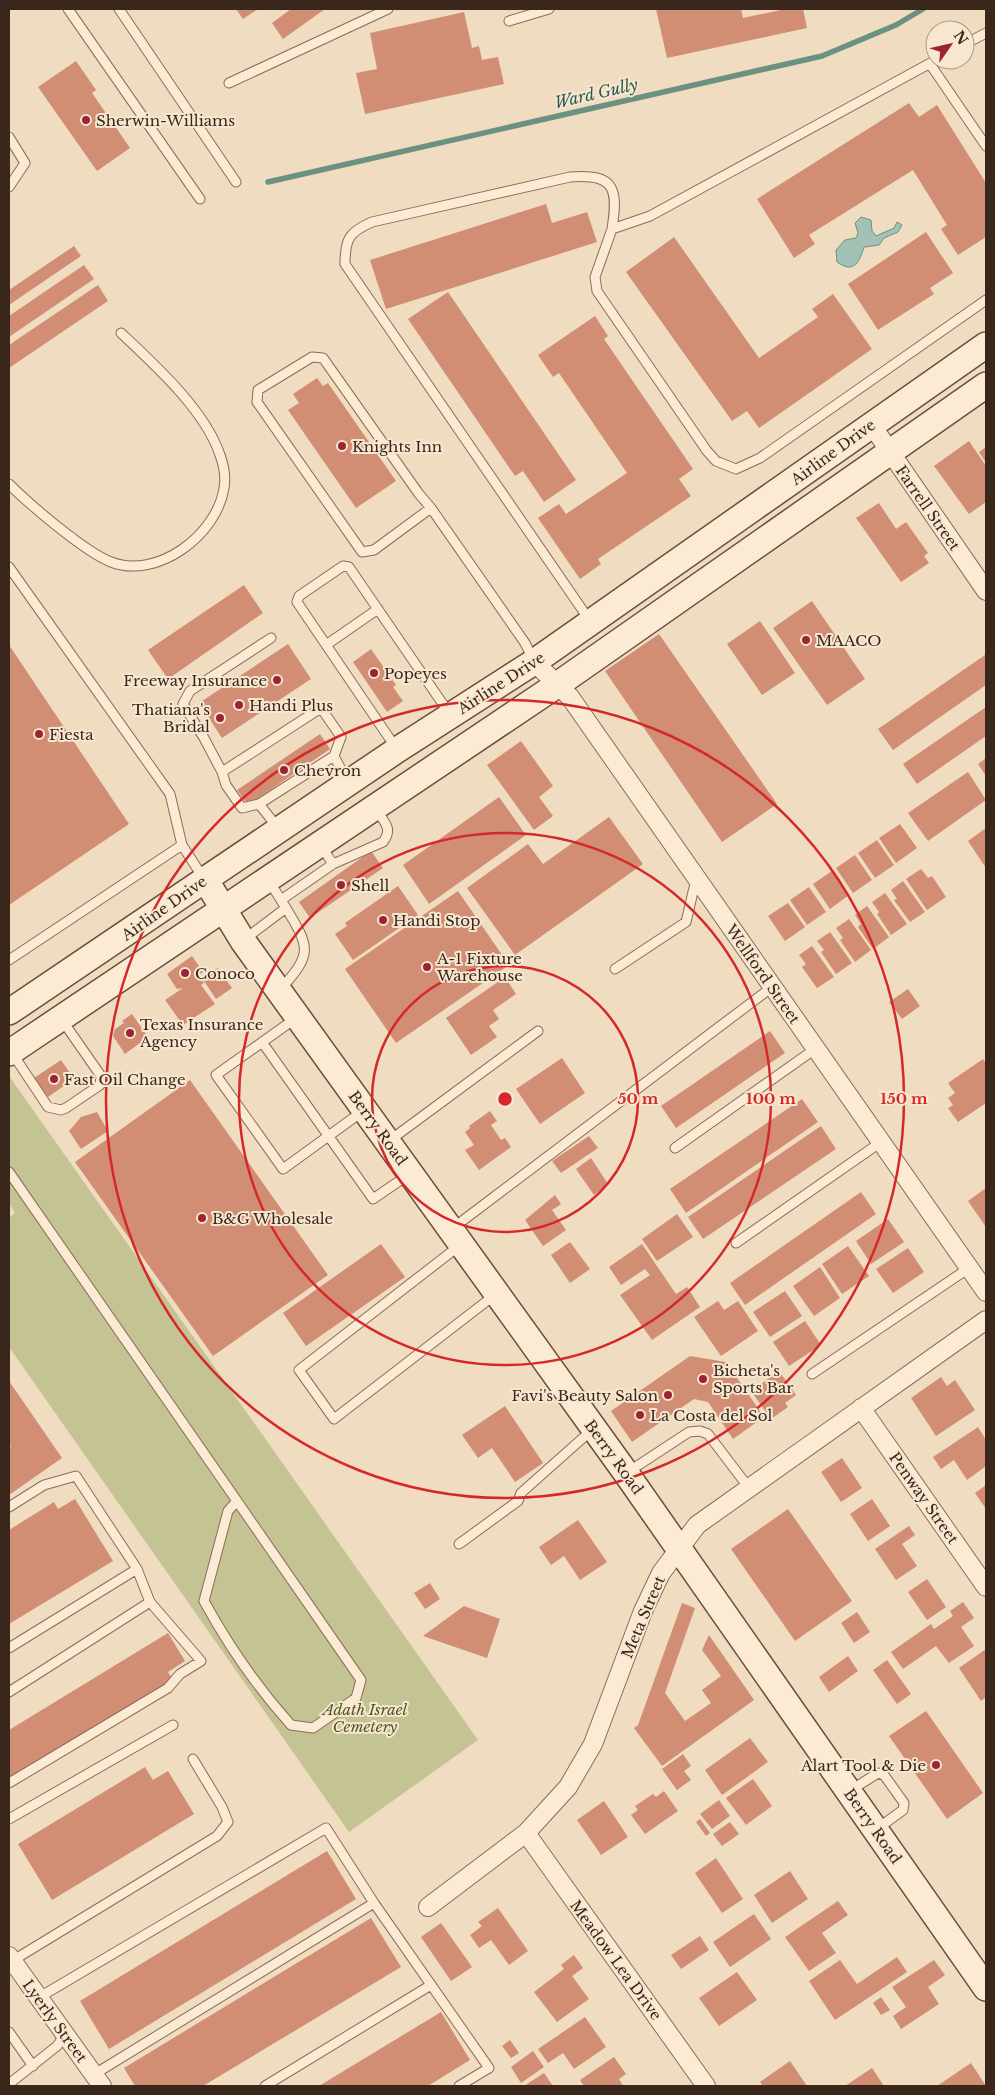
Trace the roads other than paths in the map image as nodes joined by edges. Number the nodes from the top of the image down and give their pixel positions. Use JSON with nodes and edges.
{"nodes":[{"id":1,"x":68,"y":9,"type":"edge"},
{"id":2,"x":119,"y":9,"type":"edge"},
{"id":3,"x":388,"y":9,"type":"edge"},
{"id":4,"x":549,"y":9,"type":"edge"},
{"id":5,"x":509,"y":21,"type":"dead end"},
{"id":6,"x":925,"y":66,"type":"edge"},
{"id":7,"x":938,"y":70,"type":"edge"},
{"id":8,"x":229,"y":83,"type":"dead end"},
{"id":9,"x":9,"y":137,"type":"edge"},
{"id":10,"x":986,"y":146,"type":"edge"},
{"id":11,"x":236,"y":182,"type":"dead end"},
{"id":12,"x":9,"y":187,"type":"edge"},
{"id":13,"x":200,"y":199,"type":"dead end"},
{"id":14,"x":612,"y":229,"type":"junction"},
{"id":15,"x":986,"y":300,"type":"edge"},
{"id":16,"x":121,"y":333,"type":"dead end"},
{"id":17,"x":986,"y":345,"type":"edge"},
{"id":18,"x":986,"y":385,"type":"edge"},
{"id":19,"x":871,"y":424,"type":"junction"},
{"id":20,"x":889,"y":451,"type":"junction"},
{"id":21,"x":9,"y":484,"type":"edge"},
{"id":22,"x":431,"y":508,"type":"junction"},
{"id":23,"x":709,"y":541,"type":"junction"},
{"id":24,"x":725,"y":566,"type":"junction"},
{"id":25,"x":9,"y":567,"type":"edge"},
{"id":26,"x":986,"y":590,"type":"edge"},
{"id":27,"x":378,"y":609,"type":"junction"},
{"id":28,"x":591,"y":622,"type":"junction"},
{"id":29,"x":271,"y":638,"type":"dead end"},
{"id":30,"x":326,"y":645,"type":"junction"},
{"id":31,"x":534,"y":662,"type":"junction"},
{"id":32,"x":557,"y":684,"type":"junction"},
{"id":33,"x":451,"y":715,"type":"junction"},
{"id":34,"x":397,"y":750,"type":"junction"},
{"id":35,"x":334,"y":756,"type":"junction"},
{"id":36,"x":222,"y":772,"type":"junction"},
{"id":37,"x":349,"y":784,"type":"junction"},
{"id":38,"x":259,"y":804,"type":"junction"},
{"id":39,"x":374,"y":807,"type":"junction"},
{"id":40,"x":278,"y":829,"type":"junction"},
{"id":41,"x":182,"y":844,"type":"junction"},
{"id":42,"x":320,"y":844,"type":"junction"},
{"id":43,"x":333,"y":864,"type":"junction"},
{"id":44,"x":205,"y":879,"type":"junction"},
{"id":45,"x":268,"y":879,"type":"junction"},
{"id":46,"x":696,"y":879,"type":"junction"},
{"id":47,"x":281,"y":900,"type":"junction"},
{"id":48,"x":286,"y":908,"type":"junction"},
{"id":49,"x":223,"y":909,"type":"junction"},
{"id":50,"x":243,"y":941,"type":"junction"},
{"id":51,"x":9,"y":960,"type":"edge"},
{"id":52,"x":616,"y":969,"type":"dead end"},
{"id":53,"x":772,"y":987,"type":"junction"},
{"id":54,"x":280,"y":991,"type":"junction"},
{"id":55,"x":9,"y":1012,"type":"edge"},
{"id":56,"x":298,"y":1016,"type":"junction"},
{"id":57,"x":60,"y":1018,"type":"junction"},
{"id":58,"x":538,"y":1031,"type":"dead end"},
{"id":59,"x":262,"y":1042,"type":"junction"},
{"id":60,"x":11,"y":1047,"type":"edge"},
{"id":61,"x":815,"y":1049,"type":"junction"},
{"id":62,"x":365,"y":1109,"type":"junction"},
{"id":63,"x":328,"y":1136,"type":"junction"},
{"id":64,"x":388,"y":1142,"type":"junction"},
{"id":65,"x":881,"y":1142,"type":"junction"},
{"id":66,"x":675,"y":1148,"type":"dead end"},
{"id":67,"x":9,"y":1172,"type":"edge"},
{"id":68,"x":410,"y":1173,"type":"junction"},
{"id":69,"x":456,"y":1237,"type":"junction"},
{"id":70,"x":736,"y":1243,"type":"dead end"},
{"id":71,"x":969,"y":1268,"type":"junction"},
{"id":72,"x":986,"y":1292,"type":"edge"},
{"id":73,"x":496,"y":1294,"type":"junction"},
{"id":74,"x":986,"y":1320,"type":"edge"},
{"id":75,"x":812,"y":1374,"type":"dead end"},
{"id":76,"x":861,"y":1408,"type":"junction"},
{"id":77,"x":594,"y":1429,"type":"junction"},
{"id":78,"x":626,"y":1473,"type":"junction"},
{"id":79,"x":749,"y":1488,"type":"junction"},
{"id":80,"x":237,"y":1501,"type":"junction"},
{"id":81,"x":9,"y":1507,"type":"edge"},
{"id":82,"x":459,"y":1544,"type":"dead end"},
{"id":83,"x":679,"y":1549,"type":"junction"},
{"id":84,"x":136,"y":1569,"type":"junction"},
{"id":85,"x":986,"y":1588,"type":"edge"},
{"id":86,"x":150,"y":1602,"type":"junction"},
{"id":87,"x":9,"y":1648,"type":"edge"},
{"id":88,"x":9,"y":1692,"type":"edge"},
{"id":89,"x":173,"y":1725,"type":"dead end"},
{"id":90,"x":193,"y":1759,"type":"dead end"},
{"id":91,"x":9,"y":1783,"type":"edge"},
{"id":92,"x":848,"y":1791,"type":"junction"},
{"id":93,"x":9,"y":1819,"type":"edge"},
{"id":94,"x":876,"y":1830,"type":"junction"},
{"id":95,"x":526,"y":1834,"type":"junction"},
{"id":96,"x":374,"y":1902,"type":"junction"},
{"id":97,"x":428,"y":1907,"type":"dead end"},
{"id":98,"x":10,"y":1959,"type":"edge"},
{"id":99,"x":431,"y":1985,"type":"junction"},
{"id":100,"x":986,"y":1988,"type":"edge"},
{"id":101,"x":38,"y":1998,"type":"junction"},
{"id":102,"x":9,"y":2032,"type":"edge"},
{"id":103,"x":65,"y":2035,"type":"junction"},
{"id":104,"x":32,"y":2066,"type":"junction"},
{"id":105,"x":98,"y":2080,"type":"edge"},
{"id":106,"x":9,"y":2084,"type":"edge"},
{"id":107,"x":265,"y":2086,"type":"edge"},
{"id":108,"x":459,"y":2086,"type":"edge"},
{"id":109,"x":706,"y":2086,"type":"edge"}],
"edges":[{"from":1,"to":13,"type":"lane"},
{"from":2,"to":11,"type":"lane"},
{"from":3,"to":8,"type":"lane"},
{"from":4,"to":5,"type":"lane"},
{"from":6,"to":14,"type":"lane"},
{"from":7,"to":10,"type":"lane"},
{"from":9,"to":12,"type":"lane"},
{"from":14,"to":15,"type":"lane"},
{"from":14,"to":28,"type":"lane"},
{"from":16,"to":21,"type":"lane"},
{"from":17,"to":19,"type":"main road","name":"Airline Drive"},
{"from":18,"to":20,"type":"main road","name":"Airline Drive"},
{"from":19,"to":20,"type":"street","name":"Farrell Street"},
{"from":19,"to":23,"type":"main road","name":"Airline Drive"},
{"from":20,"to":24,"type":"main road","name":"Airline Drive"},
{"from":20,"to":26,"type":"street","name":"Farrell Street"},
{"from":22,"to":22,"type":"lane"},
{"from":22,"to":31,"type":"lane"},
{"from":23,"to":24,"type":"main road"},
{"from":23,"to":28,"type":"main road","name":"Airline Drive"},
{"from":24,"to":32,"type":"main road","name":"Airline Drive"},
{"from":25,"to":41,"type":"lane"},
{"from":27,"to":30,"type":"lane"},
{"from":27,"to":30,"type":"lane"},
{"from":27,"to":33,"type":"lane"},
{"from":28,"to":31,"type":"main road","name":"Airline Drive"},
{"from":29,"to":36,"type":"lane"},
{"from":30,"to":34,"type":"lane"},
{"from":31,"to":32,"type":"street","name":"Wellford Street"},
{"from":31,"to":33,"type":"main road","name":"Airline Drive"},
{"from":32,"to":39,"type":"main road","name":"Airline Drive"},
{"from":32,"to":46,"type":"street","name":"Wellford Street"},
{"from":33,"to":34,"type":"main road","name":"Airline Drive"},
{"from":34,"to":37,"type":"main road","name":"Airline Drive"},
{"from":35,"to":36,"type":"lane"},
{"from":35,"to":37,"type":"lane"},
{"from":35,"to":38,"type":"lane"},
{"from":36,"to":38,"type":"lane"},
{"from":37,"to":40,"type":"main road","name":"Airline Drive"},
{"from":38,"to":40,"type":"lane"},
{"from":39,"to":42,"type":"main road","name":"Airline Drive"},
{"from":39,"to":43,"type":"lane"},
{"from":40,"to":44,"type":"main road","name":"Airline Drive"},
{"from":41,"to":44,"type":"lane"},
{"from":41,"to":51,"type":"lane"},
{"from":42,"to":43,"type":"lane"},
{"from":42,"to":45,"type":"main road","name":"Airline Drive"},
{"from":43,"to":47,"type":"lane"},
{"from":44,"to":49,"type":"main road","name":"Berry Road"},
{"from":44,"to":55,"type":"main road","name":"Airline Drive"},
{"from":45,"to":47,"type":"lane"},
{"from":45,"to":49,"type":"main road","name":"Airline Drive"},
{"from":46,"to":52,"type":"lane"},
{"from":46,"to":53,"type":"street","name":"Wellford Street"},
{"from":47,"to":48,"type":"lane"},
{"from":48,"to":50,"type":"lane"},
{"from":48,"to":54,"type":"lane"},
{"from":49,"to":50,"type":"main road","name":"Berry Road"},
{"from":49,"to":57,"type":"main road","name":"Airline Drive"},
{"from":50,"to":54,"type":"main road","name":"Berry Road"},
{"from":53,"to":61,"type":"street","name":"Wellford Street"},
{"from":53,"to":69,"type":"lane"},
{"from":54,"to":56,"type":"main road","name":"Berry Road"},
{"from":56,"to":59,"type":"lane"},
{"from":56,"to":62,"type":"main road","name":"Berry Road"},
{"from":57,"to":60,"type":"main road","name":"Airline Drive"},
{"from":57,"to":60,"type":"lane"},
{"from":58,"to":64,"type":"lane"},
{"from":59,"to":63,"type":"lane"},
{"from":59,"to":63,"type":"lane"},
{"from":61,"to":65,"type":"street","name":"Wellford Street"},
{"from":61,"to":66,"type":"lane"},
{"from":62,"to":63,"type":"lane"},
{"from":62,"to":64,"type":"main road","name":"Berry Road"},
{"from":63,"to":68,"type":"lane"},
{"from":64,"to":68,"type":"main road","name":"Berry Road"},
{"from":65,"to":70,"type":"lane"},
{"from":65,"to":71,"type":"street","name":"Wellford Street"},
{"from":67,"to":80,"type":"lane"},
{"from":68,"to":69,"type":"main road","name":"Berry Road"},
{"from":69,"to":73,"type":"main road","name":"Berry Road"},
{"from":69,"to":73,"type":"lane"},
{"from":71,"to":72,"type":"street","name":"Wellford Street"},
{"from":71,"to":75,"type":"lane"},
{"from":73,"to":77,"type":"main road","name":"Berry Road"},
{"from":74,"to":76,"type":"street","name":"Meta Street"},
{"from":76,"to":79,"type":"street","name":"Meta Street"},
{"from":76,"to":85,"type":"street","name":"Penway Street"},
{"from":77,"to":78,"type":"main road","name":"Berry Road"},
{"from":77,"to":82,"type":"lane"},
{"from":78,"to":79,"type":"lane"},
{"from":78,"to":83,"type":"main road","name":"Berry Road"},
{"from":79,"to":83,"type":"street","name":"Meta Street"},
{"from":80,"to":80,"type":"lane"},
{"from":81,"to":84,"type":"lane"},
{"from":83,"to":92,"type":"main road","name":"Berry Road"},
{"from":83,"to":95,"type":"street","name":"Meta Street"},
{"from":84,"to":86,"type":"lane"},
{"from":84,"to":87,"type":"lane"},
{"from":86,"to":88,"type":"lane"},
{"from":86,"to":91,"type":"lane"},
{"from":89,"to":93,"type":"lane"},
{"from":90,"to":98,"type":"lane"},
{"from":92,"to":94,"type":"main road","name":"Berry Road"},
{"from":92,"to":94,"type":"lane"},
{"from":94,"to":100,"type":"main road","name":"Berry Road"},
{"from":95,"to":97,"type":"street","name":"Meta Street"},
{"from":95,"to":109,"type":"street","name":"Meadow Lea Drive"},
{"from":96,"to":99,"type":"lane"},
{"from":96,"to":101,"type":"lane"},
{"from":96,"to":105,"type":"lane"},
{"from":98,"to":101,"type":"street","name":"Lyerly Street"},
{"from":99,"to":107,"type":"lane"},
{"from":99,"to":108,"type":"lane"},
{"from":101,"to":103,"type":"street","name":"Lyerly Street"},
{"from":102,"to":104,"type":"lane"},
{"from":103,"to":104,"type":"lane"},
{"from":103,"to":105,"type":"street","name":"Lyerly Street"},
{"from":104,"to":106,"type":"lane"}]}
